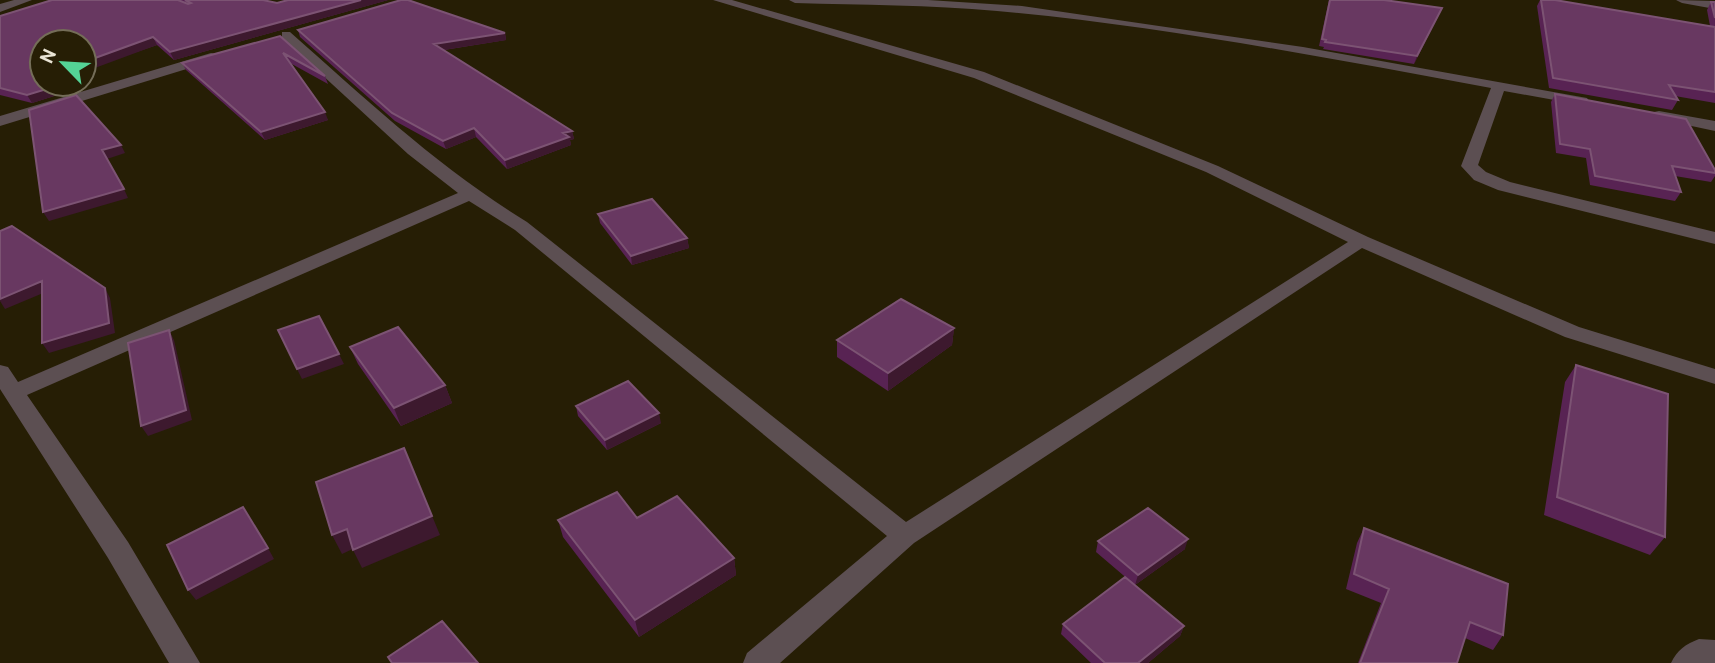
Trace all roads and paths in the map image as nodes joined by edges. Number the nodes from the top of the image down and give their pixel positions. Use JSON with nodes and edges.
{"nodes":[{"id":1,"x":26,"y":0,"type":"edge"},
{"id":2,"x":719,"y":0,"type":"edge"},
{"id":3,"x":795,"y":0,"type":"edge"},
{"id":4,"x":1682,"y":0,"type":"edge"},
{"id":5,"x":1715,"y":5,"type":"edge"},
{"id":6,"x":0,"y":8,"type":"edge"},
{"id":7,"x":286,"y":35,"type":"edge"},
{"id":8,"x":225,"y":53,"type":"edge"},
{"id":9,"x":1499,"y":85,"type":"junction"},
{"id":10,"x":1594,"y":103,"type":"edge"},
{"id":11,"x":1648,"y":113,"type":"edge"},
{"id":12,"x":0,"y":121,"type":"edge"},
{"id":13,"x":1715,"y":126,"type":"edge"},
{"id":14,"x":470,"y":194,"type":"junction"},
{"id":15,"x":1715,"y":238,"type":"edge"},
{"id":16,"x":1361,"y":241,"type":"junction"},
{"id":17,"x":1715,"y":376,"type":"edge"},
{"id":18,"x":4,"y":378,"type":"edge"},
{"id":19,"x":905,"y":536,"type":"junction"},
{"id":20,"x":1715,"y":653,"type":"edge"},
{"id":21,"x":185,"y":663,"type":"edge"},
{"id":22,"x":758,"y":663,"type":"edge"},
{"id":23,"x":1686,"y":663,"type":"edge"}],
"edges":[{"from":1,"to":6,"type":"street"},
{"from":2,"to":16,"type":"street"},
{"from":3,"to":9,"type":"street"},
{"from":4,"to":5,"type":"street"},
{"from":7,"to":14,"type":"street"},
{"from":8,"to":12,"type":"street"},
{"from":9,"to":10,"type":"street"},
{"from":9,"to":15,"type":"street"},
{"from":11,"to":13,"type":"street"},
{"from":14,"to":18,"type":"street"},
{"from":14,"to":19,"type":"street"},
{"from":16,"to":17,"type":"street"},
{"from":16,"to":19,"type":"street"},
{"from":18,"to":21,"type":"street"},
{"from":19,"to":22,"type":"street"},
{"from":20,"to":23,"type":"street"}]}
